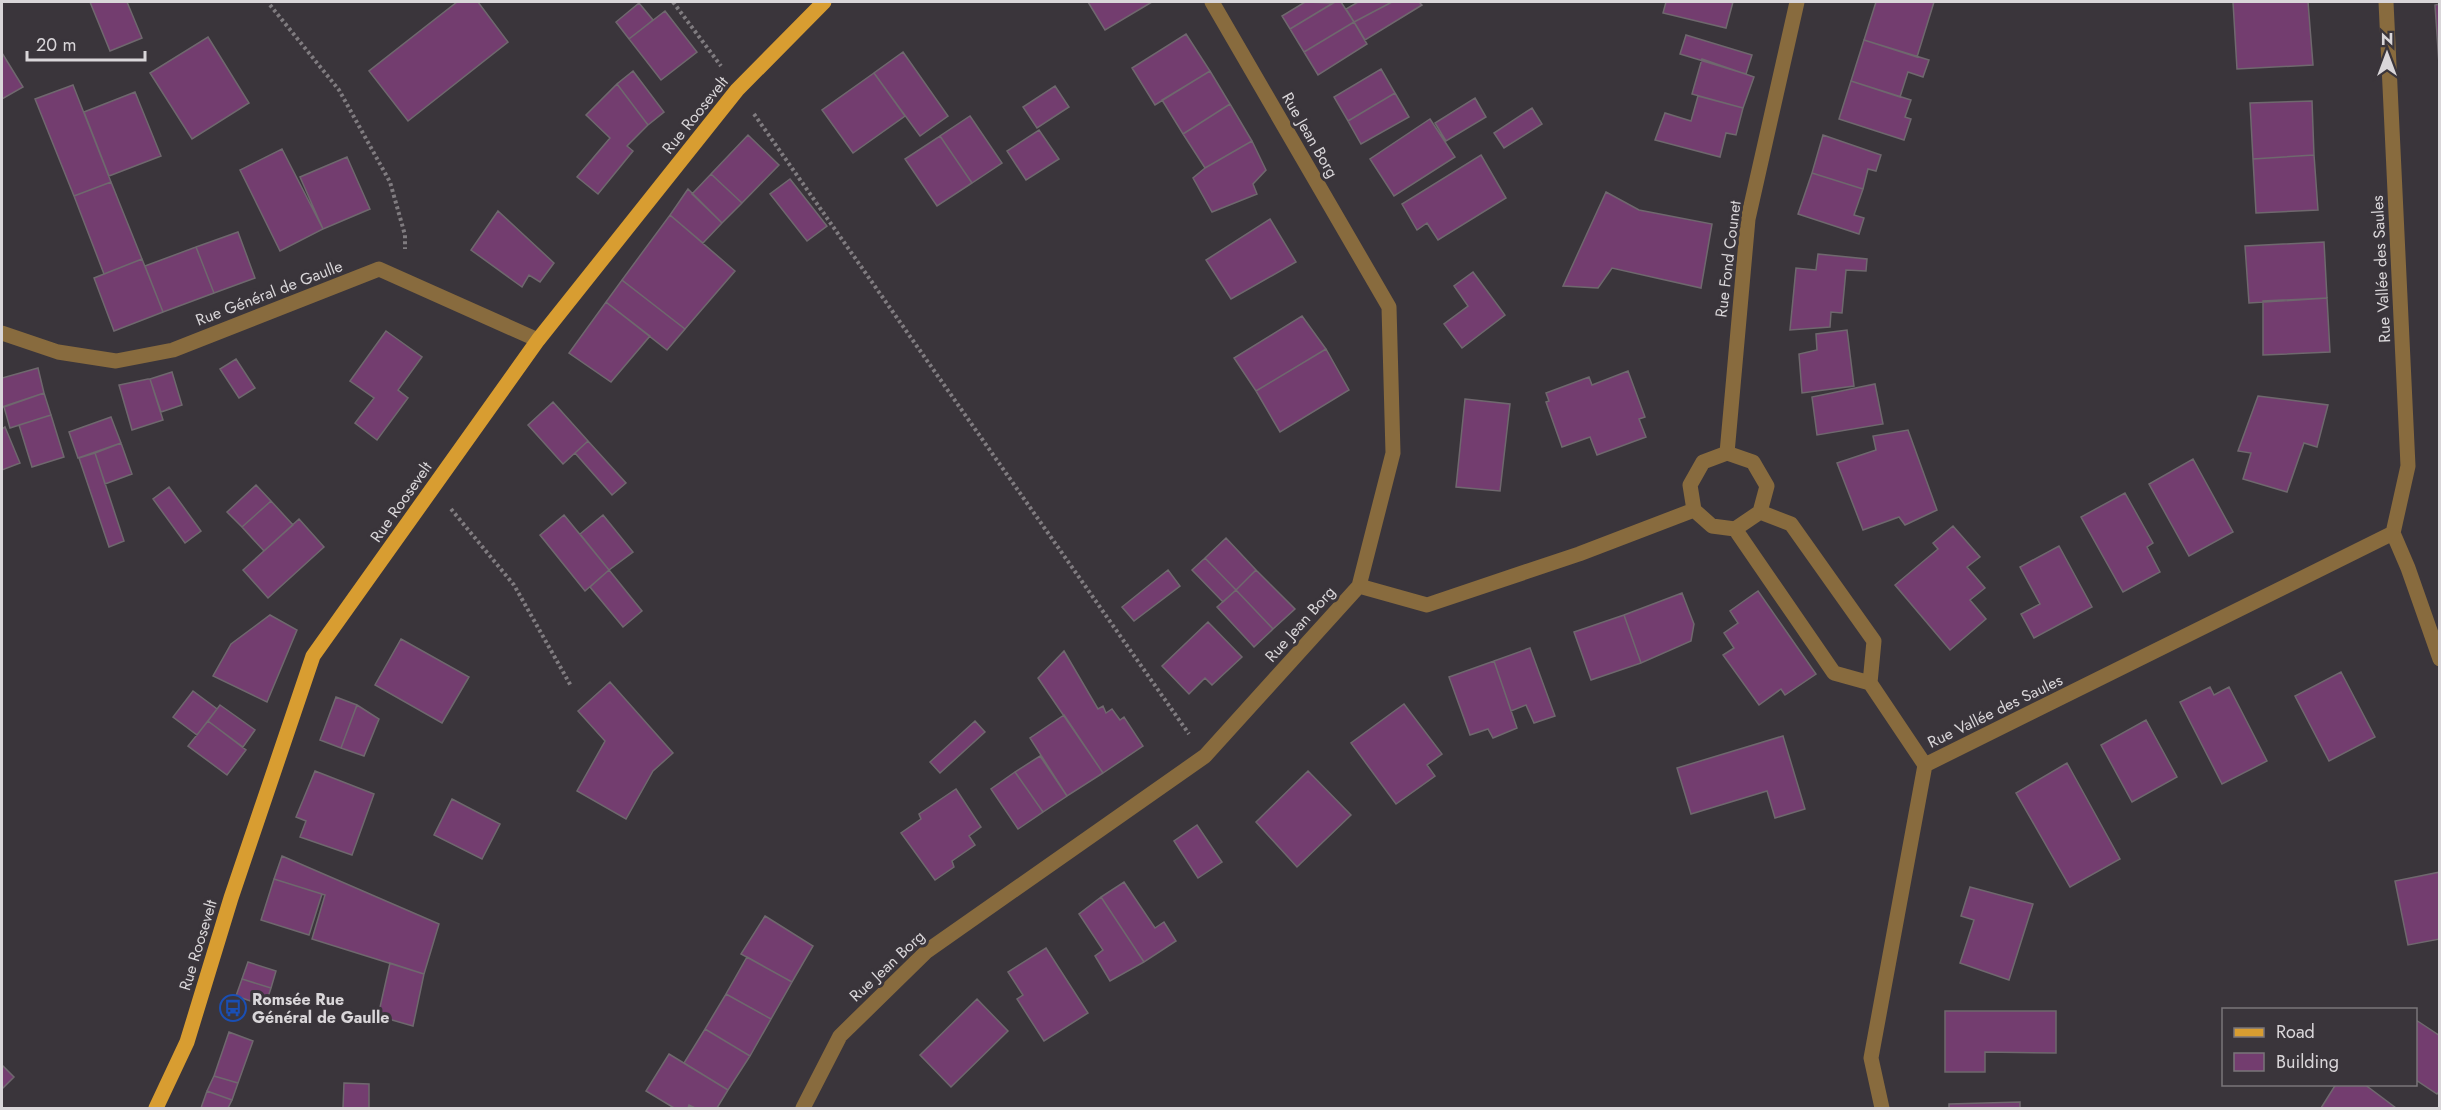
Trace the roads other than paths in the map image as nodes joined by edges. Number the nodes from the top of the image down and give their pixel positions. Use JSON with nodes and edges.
{"nodes":[{"id":1,"x":824,"y":2,"type":"edge"},
{"id":2,"x":1212,"y":2,"type":"edge"},
{"id":3,"x":1797,"y":2,"type":"edge"},
{"id":4,"x":2386,"y":2,"type":"edge"},
{"id":5,"x":2,"y":333,"type":"edge"},
{"id":6,"x":538,"y":340,"type":"junction"},
{"id":7,"x":1727,"y":453,"type":"junction"},
{"id":8,"x":1694,"y":510,"type":"junction"},
{"id":9,"x":1760,"y":512,"type":"junction"},
{"id":10,"x":1735,"y":530,"type":"junction"},
{"id":11,"x":2393,"y":533,"type":"junction"},
{"id":12,"x":1359,"y":586,"type":"junction"},
{"id":13,"x":2439,"y":659,"type":"edge"},
{"id":14,"x":1870,"y":683,"type":"junction"},
{"id":15,"x":1925,"y":765,"type":"junction"},
{"id":16,"x":156,"y":1108,"type":"edge"},
{"id":17,"x":802,"y":1108,"type":"edge"},
{"id":18,"x":1882,"y":1108,"type":"edge"}],
"edges":[{"from":1,"to":6,"type":"main road","name":"Rue Roosevelt"},
{"from":2,"to":12,"type":"street","name":"Rue Jean Borg"},
{"from":3,"to":7,"type":"street","name":"Rue Fond Counet"},
{"from":4,"to":11,"type":"street","name":"Rue Vallée des Saules"},
{"from":5,"to":6,"type":"street","name":"Rue Général de Gaulle"},
{"from":6,"to":16,"type":"main road","name":"Rue Roosevelt"},
{"from":7,"to":8,"type":"street"},
{"from":7,"to":9,"type":"street"},
{"from":8,"to":10,"type":"street"},
{"from":8,"to":12,"type":"street"},
{"from":9,"to":10,"type":"street"},
{"from":9,"to":14,"type":"street"},
{"from":10,"to":14,"type":"street"},
{"from":11,"to":13,"type":"street"},
{"from":11,"to":15,"type":"street","name":"Rue Vallée des Saules"},
{"from":12,"to":17,"type":"street","name":"Rue Jean Borg"},
{"from":14,"to":15,"type":"street"},
{"from":15,"to":18,"type":"street","name":"Rue Vallée des Saules"}]}
